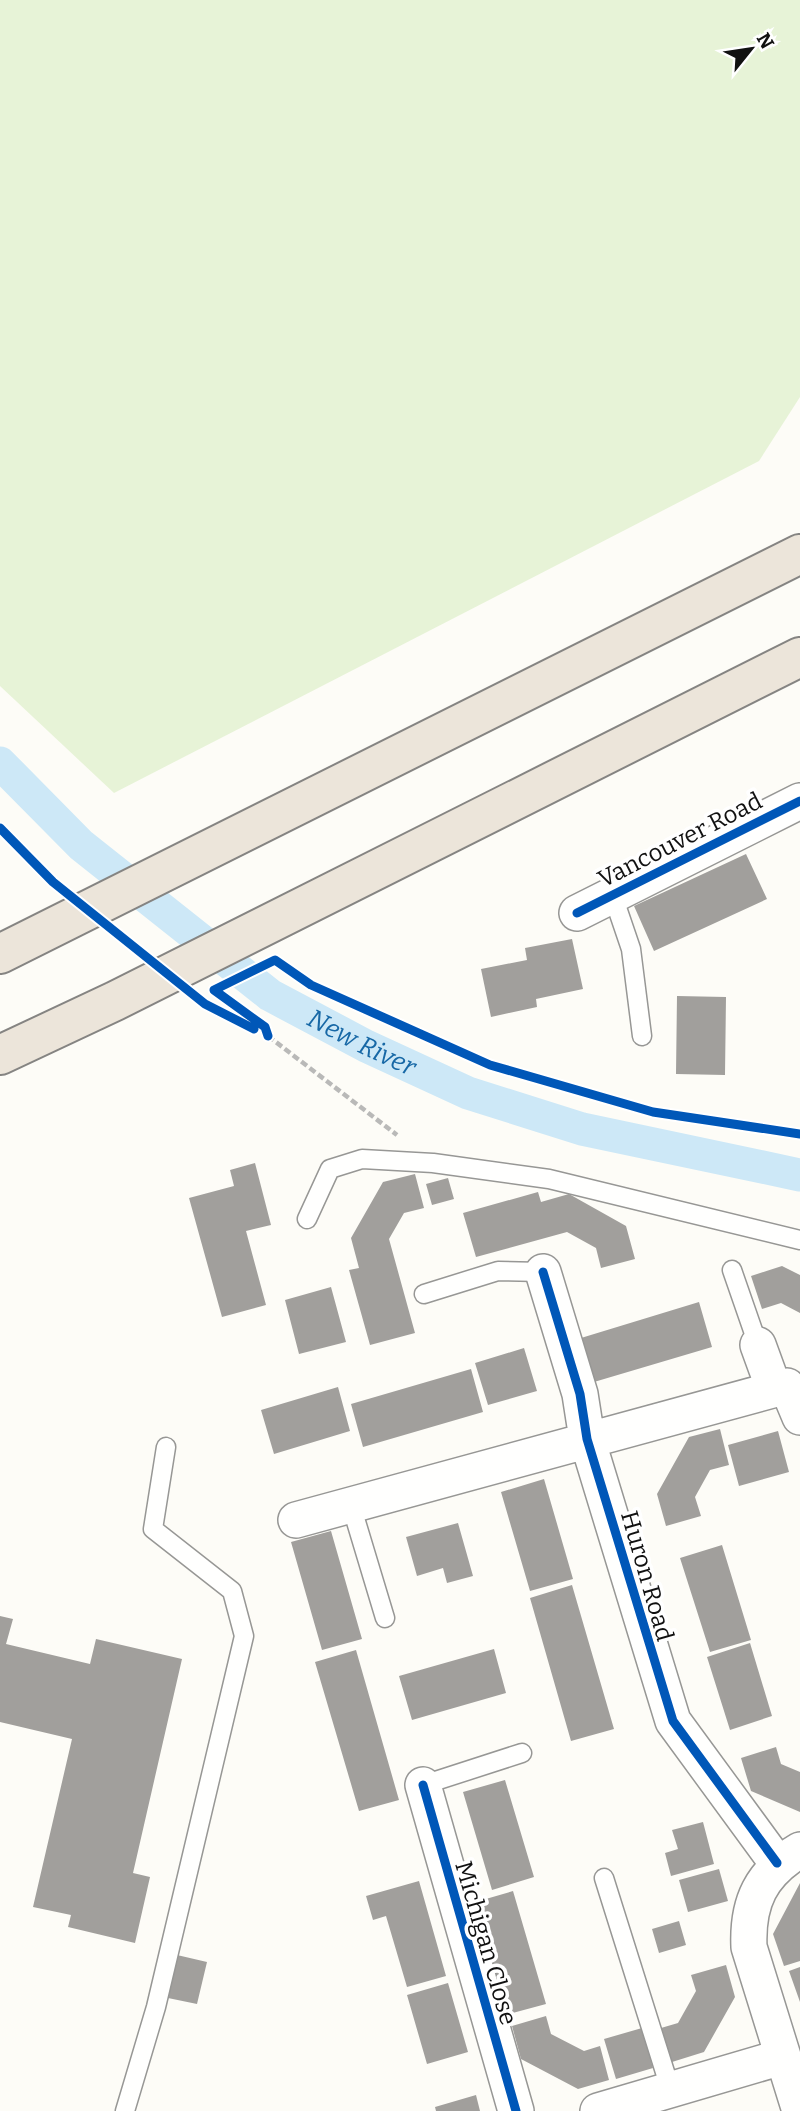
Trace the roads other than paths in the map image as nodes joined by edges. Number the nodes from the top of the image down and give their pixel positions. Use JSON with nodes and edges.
{"nodes":[{"id":1,"x":797,"y":554,"type":"edge"},
{"id":2,"x":800,"y":657,"type":"edge"},
{"id":3,"x":800,"y":802,"type":"edge"},
{"id":4,"x":613,"y":896,"type":"junction"},
{"id":5,"x":577,"y":913,"type":"dead end"},
{"id":6,"x":0,"y":954,"type":"edge"},
{"id":7,"x":642,"y":1035,"type":"dead end"},
{"id":8,"x":0,"y":1055,"type":"edge"},
{"id":9,"x":307,"y":1219,"type":"dead end"},
{"id":10,"x":800,"y":1240,"type":"edge"},
{"id":11,"x":732,"y":1270,"type":"dead end"},
{"id":12,"x":543,"y":1272,"type":"joint"},
{"id":13,"x":424,"y":1294,"type":"dead end"},
{"id":14,"x":758,"y":1345,"type":"joint"},
{"id":15,"x":787,"y":1397,"type":"edge"},
{"id":16,"x":587,"y":1439,"type":"junction"},
{"id":17,"x":166,"y":1447,"type":"dead end"},
{"id":18,"x":351,"y":1505,"type":"junction"},
{"id":19,"x":296,"y":1520,"type":"dead end"},
{"id":20,"x":385,"y":1618,"type":"dead end"},
{"id":21,"x":522,"y":1754,"type":"dead end"},
{"id":22,"x":423,"y":1785,"type":"joint"},
{"id":23,"x":789,"y":1857,"type":"edge"},
{"id":24,"x":604,"y":1878,"type":"dead end"},
{"id":25,"x":782,"y":2057,"type":"junction"},
{"id":26,"x":670,"y":2088,"type":"junction"},
{"id":27,"x":125,"y":2111,"type":"edge"},
{"id":28,"x":516,"y":2111,"type":"edge"},
{"id":29,"x":598,"y":2111,"type":"edge"},
{"id":30,"x":800,"y":2111,"type":"edge"}],
"edges":[{"from":1,"to":6,"type":"highway"},
{"from":2,"to":8,"type":"highway"},
{"from":3,"to":4,"type":"street","name":"Vancouver Road"},
{"from":4,"to":5,"type":"street","name":"Vancouver Road"},
{"from":4,"to":7,"type":"lane"},
{"from":9,"to":10,"type":"lane"},
{"from":11,"to":14,"type":"lane"},
{"from":12,"to":13,"type":"lane"},
{"from":12,"to":16,"type":"street","name":"Huron Road"},
{"from":14,"to":15,"type":"street"},
{"from":15,"to":16,"type":"street"},
{"from":16,"to":18,"type":"street"},
{"from":16,"to":23,"type":"street","name":"Huron Road"},
{"from":17,"to":27,"type":"lane"},
{"from":18,"to":19,"type":"street"},
{"from":18,"to":20,"type":"lane"},
{"from":21,"to":22,"type":"lane"},
{"from":22,"to":28,"type":"street","name":"Michigan Close"},
{"from":23,"to":25,"type":"street"},
{"from":24,"to":26,"type":"lane"},
{"from":25,"to":26,"type":"street"},
{"from":25,"to":30,"type":"street"},
{"from":26,"to":29,"type":"street"}]}
